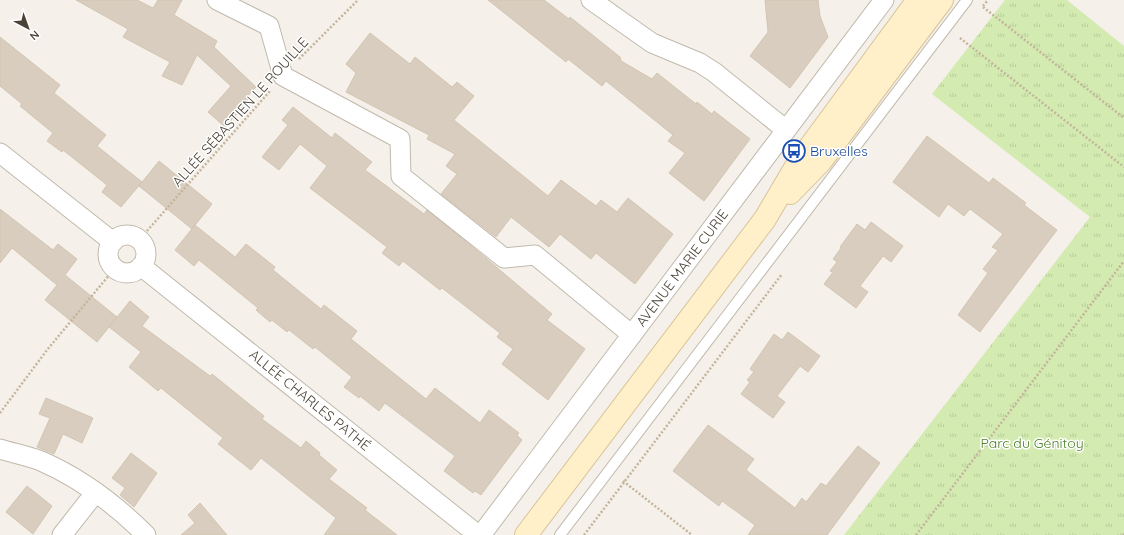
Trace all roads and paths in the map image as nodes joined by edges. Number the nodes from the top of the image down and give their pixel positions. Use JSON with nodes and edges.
{"nodes":[{"id":1,"x":217,"y":0,"type":"edge"},
{"id":2,"x":358,"y":0,"type":"edge"},
{"id":3,"x":591,"y":0,"type":"edge"},
{"id":4,"x":884,"y":0,"type":"edge"},
{"id":5,"x":918,"y":0,"type":"edge"},
{"id":6,"x":967,"y":0,"type":"edge"},
{"id":7,"x":947,"y":4,"type":"edge"},
{"id":8,"x":983,"y":7,"type":"dead end"},
{"id":9,"x":960,"y":38,"type":"dead end"},
{"id":10,"x":283,"y":76,"type":"junction"},
{"id":11,"x":1124,"y":118,"type":"edge"},
{"id":12,"x":786,"y":130,"type":"junction"},
{"id":13,"x":0,"y":153,"type":"edge"},
{"id":14,"x":1124,"y":167,"type":"edge"},
{"id":15,"x":765,"y":218,"type":"junction"},
{"id":16,"x":139,"y":240,"type":"junction"},
{"id":17,"x":113,"y":242,"type":"junction"},
{"id":18,"x":1124,"y":261,"type":"edge"},
{"id":19,"x":141,"y":266,"type":"junction"},
{"id":20,"x":115,"y":268,"type":"junction"},
{"id":21,"x":632,"y":335,"type":"junction"},
{"id":22,"x":0,"y":413,"type":"edge"},
{"id":23,"x":0,"y":449,"type":"edge"},
{"id":24,"x":610,"y":470,"type":"junction"},
{"id":25,"x":95,"y":493,"type":"junction"},
{"id":26,"x":62,"y":535,"type":"edge"},
{"id":27,"x":146,"y":535,"type":"edge"},
{"id":28,"x":480,"y":535,"type":"edge"},
{"id":29,"x":526,"y":535,"type":"edge"},
{"id":30,"x":560,"y":535,"type":"edge"},
{"id":31,"x":692,"y":535,"type":"edge"},
{"id":32,"x":916,"y":535,"type":"edge"}],
"edges":[{"from":1,"to":10,"type":"street"},
{"from":2,"to":10,"type":"path","name":"ALLÉE SÉBASTIEN LE ROUILLE"},
{"from":3,"to":12,"type":"street"},
{"from":4,"to":12,"type":"street","name":"AVENUE MARIE CURIE"},
{"from":5,"to":15,"type":"main road"},
{"from":6,"to":7,"type":"lane"},
{"from":7,"to":15,"type":"main road"},
{"from":7,"to":24,"type":"lane"},
{"from":8,"to":11,"type":"path"},
{"from":9,"to":14,"type":"path"},
{"from":10,"to":16,"type":"path","name":"ALLÉE SÉBASTIEN LE ROUILLE"},
{"from":10,"to":21,"type":"street"},
{"from":12,"to":21,"type":"street","name":"AVENUE MARIE CURIE"},
{"from":13,"to":17,"type":"street"},
{"from":15,"to":29,"type":"main road"},
{"from":16,"to":17,"type":"street"},
{"from":16,"to":19,"type":"street"},
{"from":17,"to":20,"type":"street"},
{"from":18,"to":32,"type":"path"},
{"from":19,"to":20,"type":"street"},
{"from":19,"to":28,"type":"street","name":"ALLÉE CHARLES PATHÉ"},
{"from":20,"to":22,"type":"path"},
{"from":21,"to":28,"type":"street","name":"AVENUE MARIE CURIE"},
{"from":23,"to":25,"type":"street"},
{"from":24,"to":30,"type":"lane"},
{"from":24,"to":31,"type":"path"},
{"from":25,"to":26,"type":"street"},
{"from":25,"to":27,"type":"street"}]}
